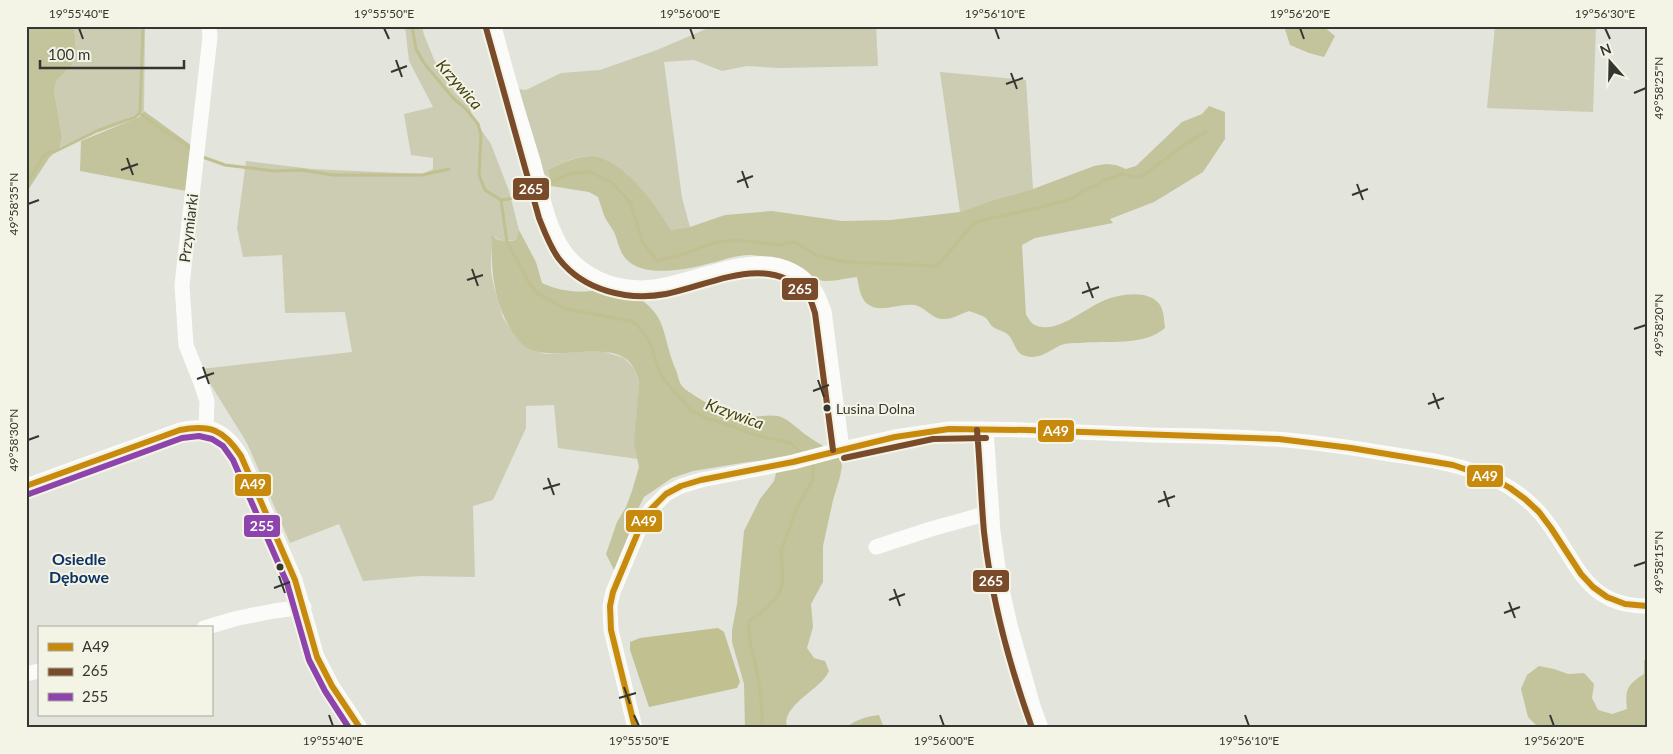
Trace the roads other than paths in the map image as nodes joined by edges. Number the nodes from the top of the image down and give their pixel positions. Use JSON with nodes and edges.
{"nodes":[{"id":1,"x":209,"y":26,"type":"edge"},
{"id":2,"x":494,"y":26,"type":"edge"},
{"id":3,"x":206,"y":427,"type":"junction"},
{"id":4,"x":986,"y":428,"type":"junction"},
{"id":5,"x":842,"y":449,"type":"junction"},
{"id":6,"x":26,"y":486,"type":"edge"},
{"id":7,"x":992,"y":512,"type":"junction"},
{"id":8,"x":876,"y":547,"type":"dead end"},
{"id":9,"x":1647,"y":606,"type":"edge"},
{"id":10,"x":304,"y":607,"type":"junction"},
{"id":11,"x":211,"y":626,"type":"edge"},
{"id":12,"x":360,"y":728,"type":"edge"},
{"id":13,"x":635,"y":728,"type":"edge"},
{"id":14,"x":1041,"y":728,"type":"edge"}],
"edges":[{"from":1,"to":3,"type":"street","name":"Przymiarki"},
{"from":2,"to":5,"type":"street"},
{"from":3,"to":6,"type":"street"},
{"from":3,"to":10,"type":"street"},
{"from":4,"to":5,"type":"street"},
{"from":4,"to":7,"type":"street"},
{"from":4,"to":9,"type":"street"},
{"from":5,"to":13,"type":"street"},
{"from":7,"to":8,"type":"street"},
{"from":7,"to":14,"type":"street"},
{"from":10,"to":11,"type":"street"},
{"from":10,"to":12,"type":"street"}]}
